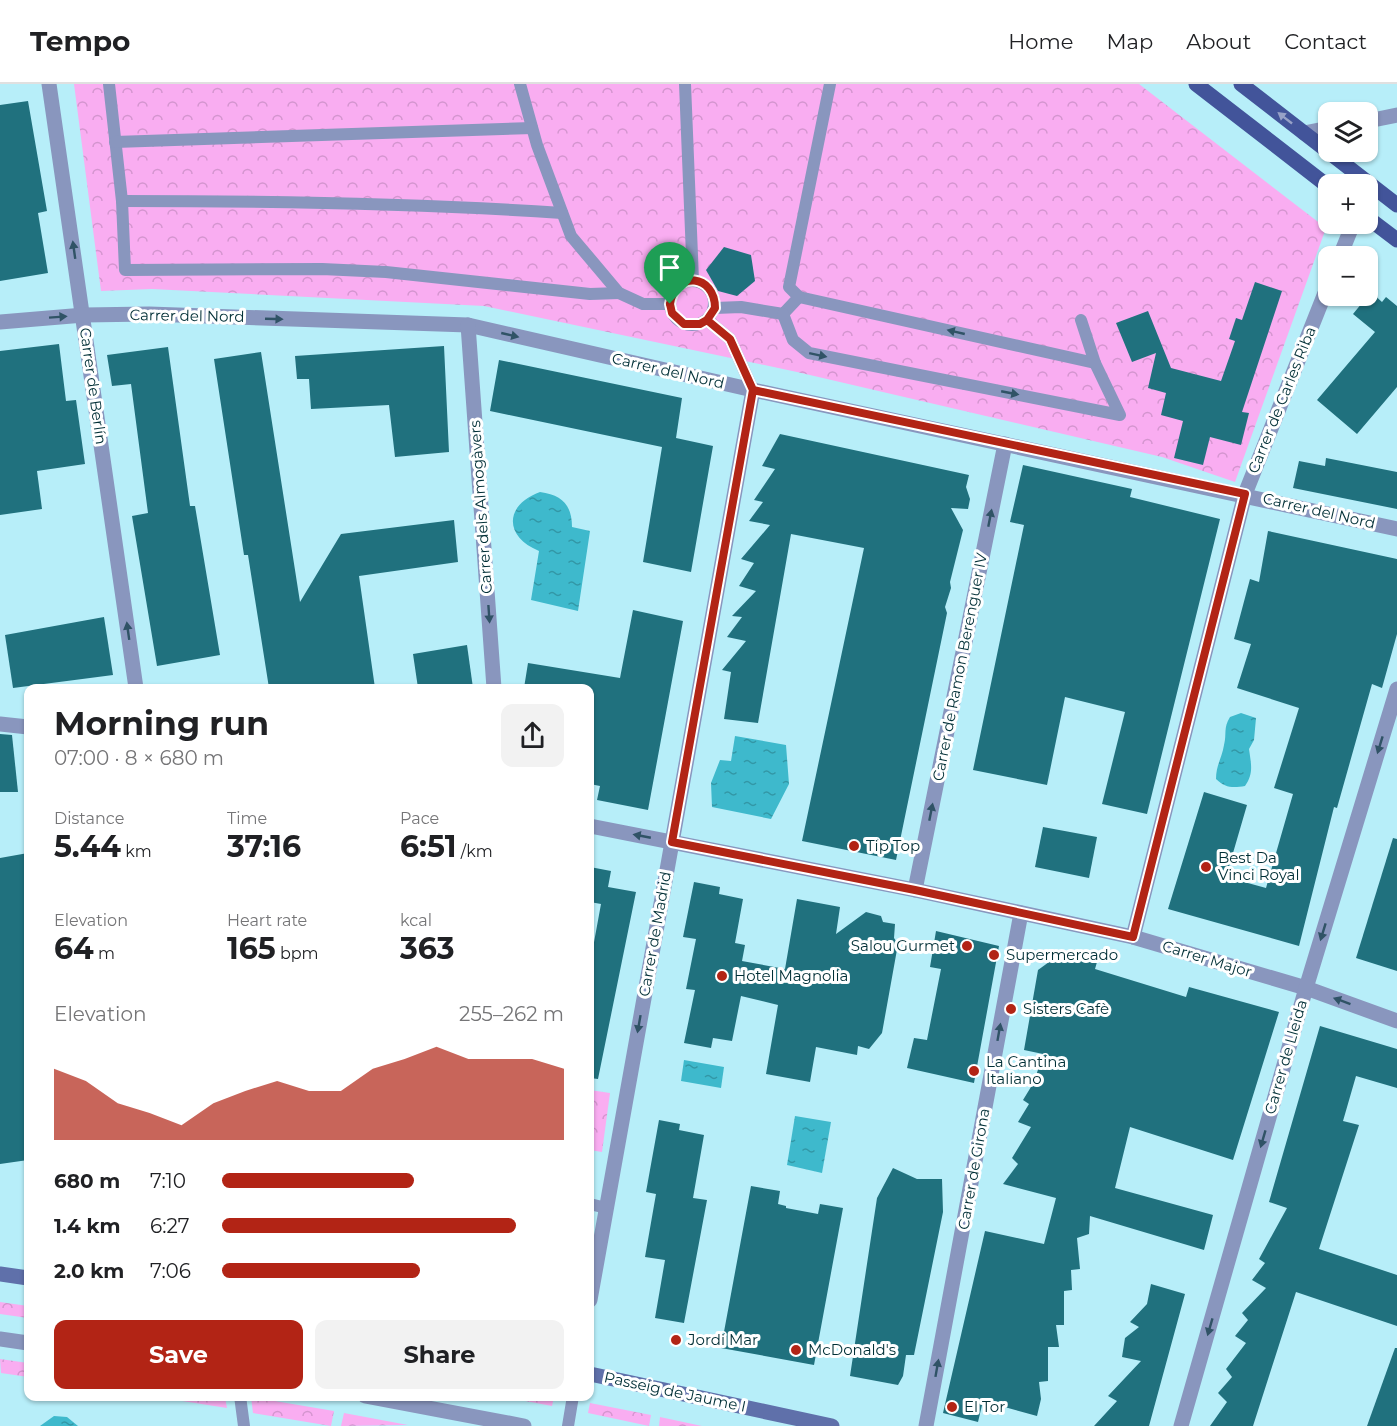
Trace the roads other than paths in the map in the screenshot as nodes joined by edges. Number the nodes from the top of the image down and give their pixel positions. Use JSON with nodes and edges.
{"nodes":[{"id":1,"x":49,"y":84,"type":"edge"},
{"id":2,"x":109,"y":84,"type":"edge"},
{"id":3,"x":520,"y":84,"type":"edge"},
{"id":4,"x":685,"y":84,"type":"edge"},
{"id":5,"x":830,"y":84,"type":"edge"},
{"id":6,"x":1196,"y":84,"type":"edge"},
{"id":7,"x":1241,"y":84,"type":"edge"},
{"id":8,"x":1397,"y":115,"type":"edge"},
{"id":9,"x":1378,"y":119,"type":"edge"},
{"id":10,"x":532,"y":129,"type":"junction"},
{"id":11,"x":1318,"y":130,"type":"edge"},
{"id":12,"x":1304,"y":133,"type":"junction"},
{"id":13,"x":115,"y":142,"type":"junction"},
{"id":14,"x":1318,"y":179,"type":"edge"},
{"id":15,"x":122,"y":201,"type":"junction"},
{"id":16,"x":1397,"y":205,"type":"edge"},
{"id":17,"x":562,"y":213,"type":"junction"},
{"id":18,"x":1378,"y":226,"type":"edge"},
{"id":19,"x":1397,"y":240,"type":"edge"},
{"id":20,"x":693,"y":280,"type":"junction"},
{"id":21,"x":619,"y":293,"type":"junction"},
{"id":22,"x":799,"y":297,"type":"junction"},
{"id":23,"x":670,"y":304,"type":"junction"},
{"id":24,"x":1320,"y":306,"type":"edge"},
{"id":25,"x":715,"y":308,"type":"junction"},
{"id":26,"x":783,"y":314,"type":"junction"},
{"id":27,"x":84,"y":315,"type":"junction"},
{"id":28,"x":707,"y":320,"type":"junction"},
{"id":29,"x":1080,"y":320,"type":"dead end"},
{"id":30,"x":0,"y":322,"type":"edge"},
{"id":31,"x":468,"y":325,"type":"junction"},
{"id":32,"x":1095,"y":363,"type":"junction"},
{"id":33,"x":753,"y":390,"type":"junction"},
{"id":34,"x":1005,"y":444,"type":"junction"},
{"id":35,"x":1245,"y":494,"type":"junction"},
{"id":36,"x":1397,"y":529,"type":"edge"},
{"id":37,"x":135,"y":684,"type":"edge"},
{"id":38,"x":494,"y":684,"type":"edge"},
{"id":39,"x":1397,"y":689,"type":"edge"},
{"id":40,"x":0,"y":724,"type":"edge"},
{"id":41,"x":24,"y":727,"type":"edge"},
{"id":42,"x":594,"y":827,"type":"edge"},
{"id":43,"x":672,"y":842,"type":"junction"},
{"id":44,"x":915,"y":890,"type":"junction"},
{"id":45,"x":1021,"y":913,"type":"junction"},
{"id":46,"x":1133,"y":937,"type":"junction"},
{"id":47,"x":1306,"y":988,"type":"junction"},
{"id":48,"x":1397,"y":1021,"type":"edge"},
{"id":49,"x":594,"y":1205,"type":"edge"},
{"id":50,"x":606,"y":1208,"type":"junction"},
{"id":51,"x":0,"y":1274,"type":"edge"},
{"id":52,"x":24,"y":1277,"type":"edge"},
{"id":53,"x":594,"y":1277,"type":"edge"},
{"id":54,"x":0,"y":1340,"type":"edge"},
{"id":55,"x":24,"y":1343,"type":"edge"},
{"id":56,"x":594,"y":1375,"type":"edge"},
{"id":57,"x":241,"y":1401,"type":"edge"},
{"id":58,"x":392,"y":1401,"type":"edge"},
{"id":59,"x":572,"y":1401,"type":"edge"},
{"id":60,"x":244,"y":1426,"type":"edge"},
{"id":61,"x":524,"y":1426,"type":"edge"},
{"id":62,"x":567,"y":1426,"type":"edge"},
{"id":63,"x":832,"y":1426,"type":"edge"},
{"id":64,"x":926,"y":1426,"type":"edge"},
{"id":65,"x":1181,"y":1426,"type":"edge"}],
"edges":[{"from":27,"to":1,"type":"street","name":"Carrer de Berlín","one_way":true},
{"from":2,"to":13,"type":"lane"},
{"from":3,"to":10,"type":"lane"},
{"from":4,"to":20,"type":"lane"},
{"from":5,"to":22,"type":"lane"},
{"from":6,"to":14,"type":"main road"},
{"from":12,"to":7,"type":"main road","one_way":true},
{"from":8,"to":9,"type":"street"},
{"from":10,"to":13,"type":"lane"},
{"from":10,"to":17,"type":"lane"},
{"from":11,"to":12,"type":"street"},
{"from":12,"to":16,"type":"main road"},
{"from":13,"to":15,"type":"lane"},
{"from":15,"to":17,"type":"lane"},
{"from":15,"to":21,"type":"lane"},
{"from":17,"to":21,"type":"lane"},
{"from":18,"to":19,"type":"main road"},
{"from":20,"to":23,"type":"lane"},
{"from":20,"to":25,"type":"lane"},
{"from":21,"to":23,"type":"lane"},
{"from":22,"to":26,"type":"lane"},
{"from":32,"to":22,"type":"lane","one_way":true},
{"from":23,"to":28,"type":"lane"},
{"from":24,"to":35,"type":"street","name":"Carrer de Carles Riba"},
{"from":25,"to":26,"type":"lane"},
{"from":25,"to":28,"type":"lane"},
{"from":26,"to":32,"type":"lane","one_way":true},
{"from":30,"to":27,"type":"street","name":"Carrer del Nord","one_way":true},
{"from":27,"to":31,"type":"street","name":"Carrer del Nord","one_way":true},
{"from":37,"to":27,"type":"street","name":"Carrer de Berlín","one_way":true},
{"from":28,"to":33,"type":"lane"},
{"from":29,"to":32,"type":"lane"},
{"from":31,"to":33,"type":"street","name":"Carrer del Nord","one_way":true},
{"from":31,"to":38,"type":"street","name":"Carrer dels Almogàvers","one_way":true},
{"from":33,"to":34,"type":"street","name":"Carrer del Nord"},
{"from":33,"to":43,"type":"street","name":"Carrer de Madrid"},
{"from":34,"to":35,"type":"street","name":"Carrer del Nord"},
{"from":44,"to":34,"type":"street","name":"Carrer de Ramon Berenguer IV","one_way":true},
{"from":35,"to":36,"type":"street","name":"Carrer del Nord"},
{"from":35,"to":46,"type":"street","name":"Carrer de Carles Riba"},
{"from":39,"to":47,"type":"street","name":"Carrer de Lleida","one_way":true},
{"from":40,"to":41,"type":"street"},
{"from":43,"to":42,"type":"street","name":"Carrer Major","one_way":true},
{"from":43,"to":44,"type":"street","name":"Carrer Major"},
{"from":43,"to":50,"type":"street","name":"Carrer de Madrid","one_way":true},
{"from":44,"to":45,"type":"street","name":"Carrer Major"},
{"from":45,"to":46,"type":"street","name":"Carrer Major"},
{"from":64,"to":45,"type":"street","name":"Carrer de Girona","one_way":true},
{"from":46,"to":47,"type":"street","name":"Carrer Major"},
{"from":48,"to":47,"type":"street","name":"Carrer Major","one_way":true},
{"from":47,"to":65,"type":"street","name":"Carrer de Lleida","one_way":true},
{"from":49,"to":50,"type":"lane"},
{"from":50,"to":53,"type":"street","name":"Carrer de Madrid"},
{"from":51,"to":52,"type":"street"},
{"from":54,"to":55,"type":"street"},
{"from":56,"to":63,"type":"street","name":"Passeig de Jaume I"},
{"from":57,"to":60,"type":"lane"},
{"from":58,"to":61,"type":"street"},
{"from":59,"to":62,"type":"lane"}]}
